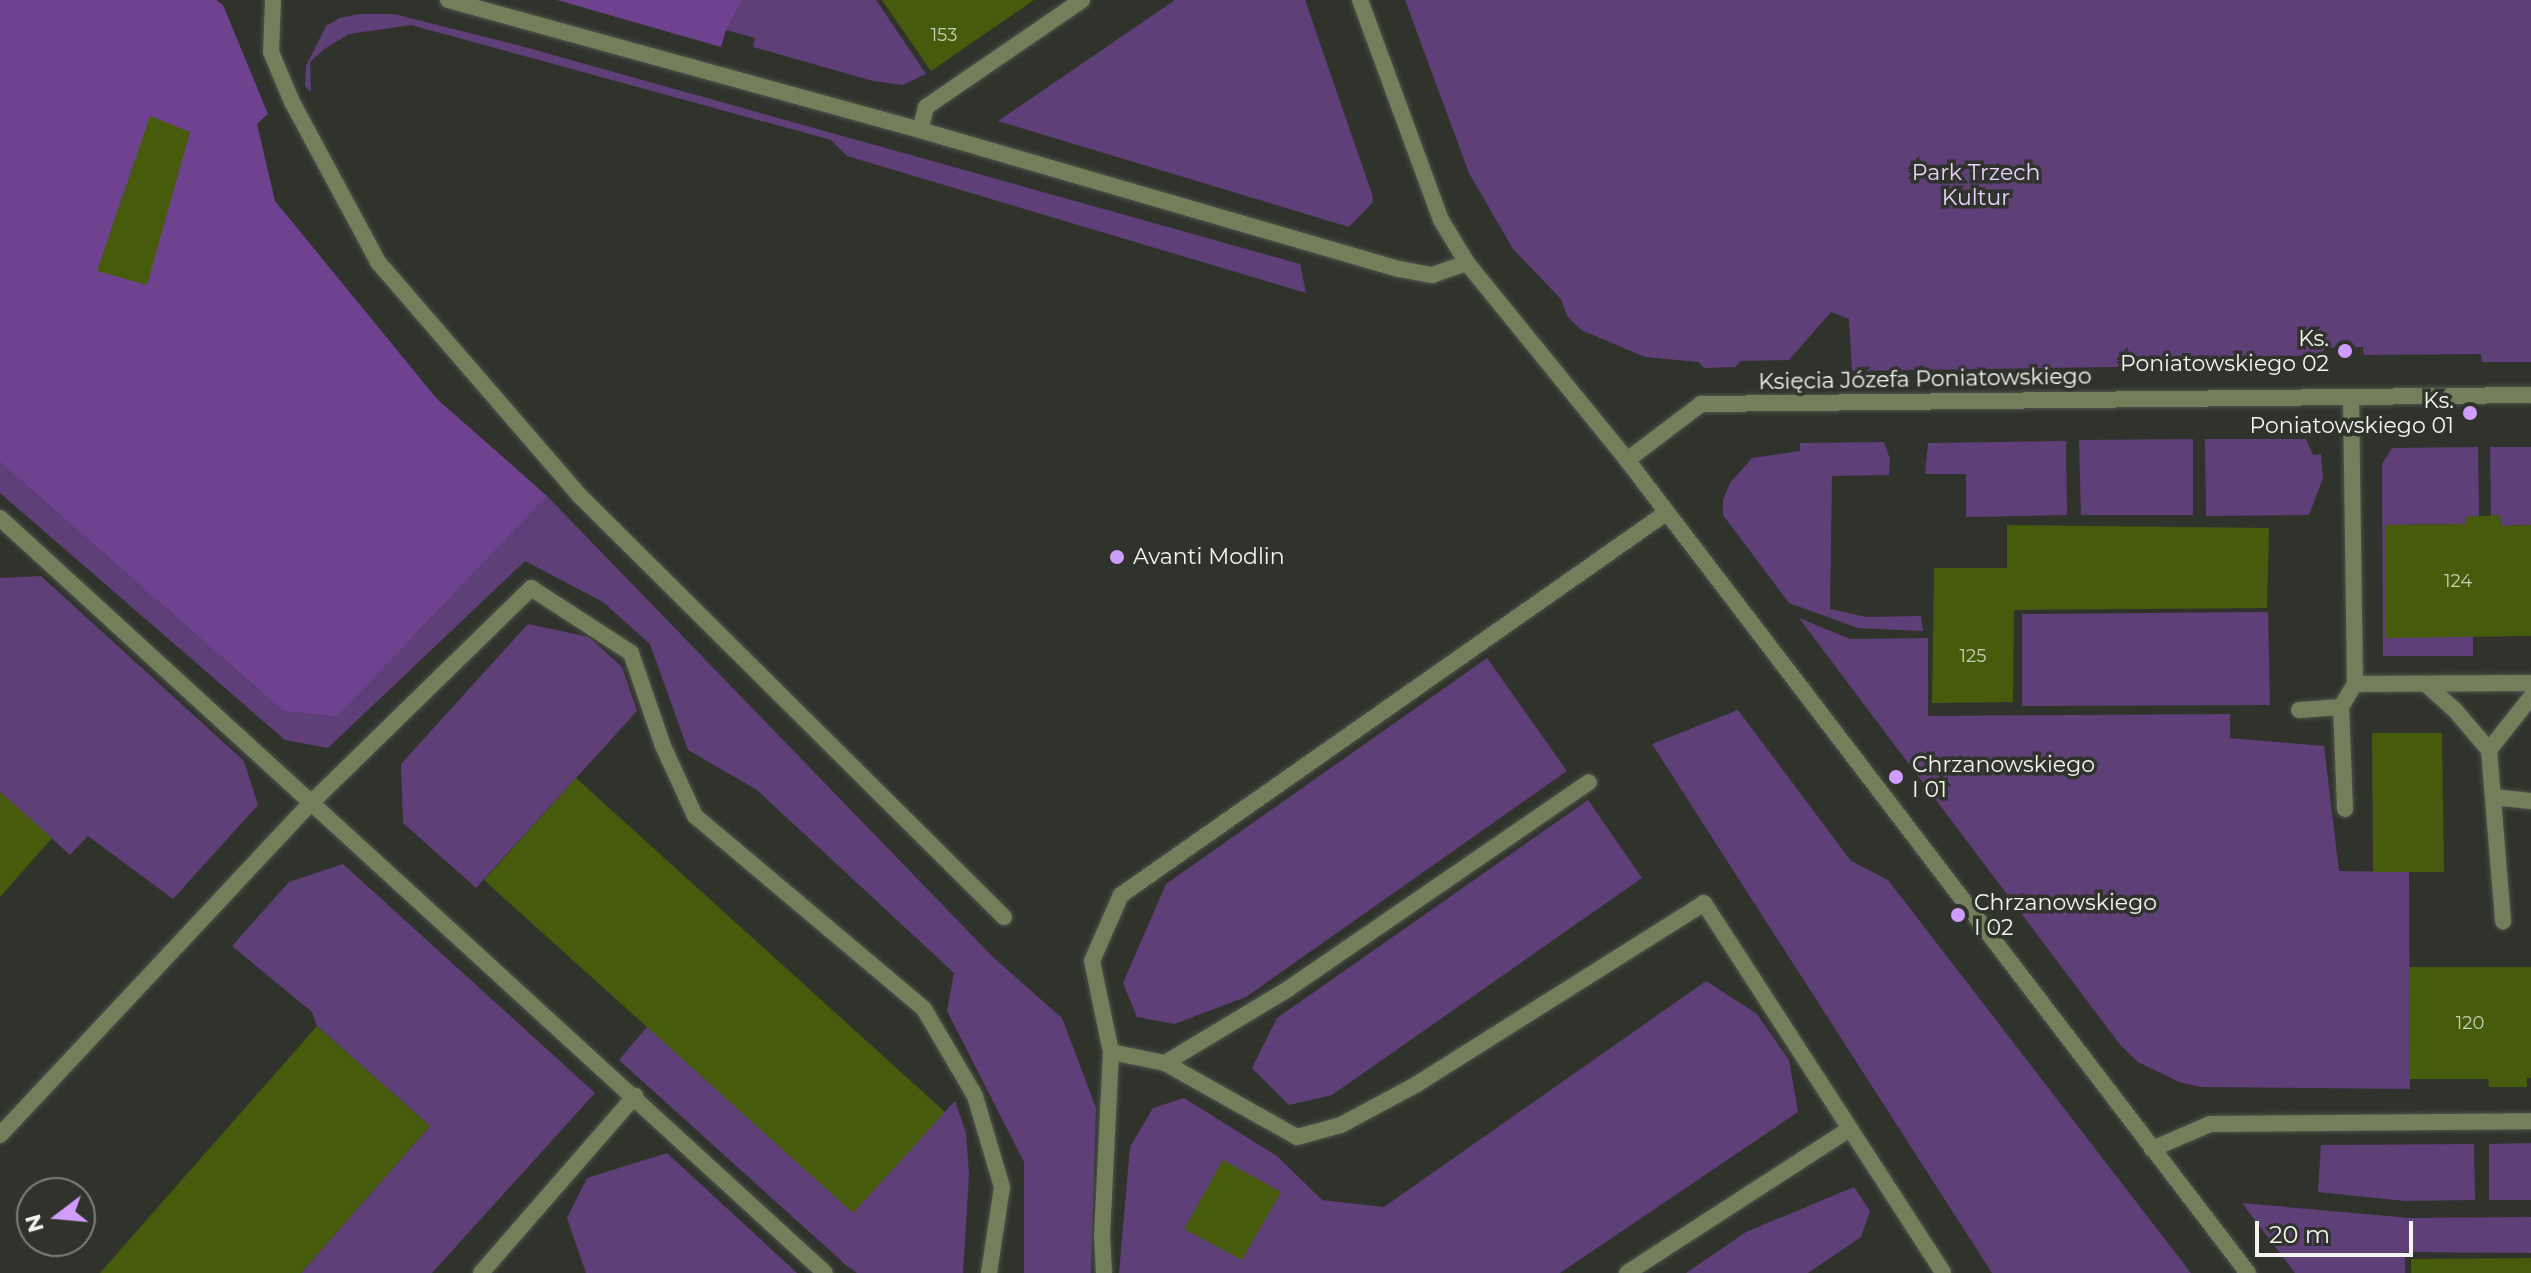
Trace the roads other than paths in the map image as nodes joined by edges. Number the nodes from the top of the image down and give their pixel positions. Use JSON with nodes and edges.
{"nodes":[{"id":1,"x":273,"y":0,"type":"edge"},
{"id":2,"x":448,"y":0,"type":"edge"},
{"id":3,"x":1082,"y":0,"type":"edge"},
{"id":4,"x":1360,"y":0,"type":"edge"},
{"id":5,"x":920,"y":130,"type":"junction"},
{"id":6,"x":1467,"y":263,"type":"junction"},
{"id":7,"x":2531,"y":395,"type":"edge"},
{"id":8,"x":2351,"y":397,"type":"junction"},
{"id":9,"x":1627,"y":460,"type":"junction"},
{"id":10,"x":1666,"y":513,"type":"junction"},
{"id":11,"x":0,"y":518,"type":"edge"},
{"id":12,"x":2531,"y":683,"type":"edge"},
{"id":13,"x":2355,"y":684,"type":"junction"},
{"id":14,"x":2427,"y":685,"type":"junction"},
{"id":15,"x":2531,"y":697,"type":"edge"},
{"id":16,"x":2341,"y":707,"type":"junction"},
{"id":17,"x":2299,"y":710,"type":"dead end"},
{"id":18,"x":2489,"y":750,"type":"junction"},
{"id":19,"x":1589,"y":782,"type":"dead end"},
{"id":20,"x":2493,"y":797,"type":"junction"},
{"id":21,"x":313,"y":801,"type":"junction"},
{"id":22,"x":2531,"y":801,"type":"edge"},
{"id":23,"x":2345,"y":809,"type":"dead end"},
{"id":24,"x":1004,"y":917,"type":"dead end"},
{"id":25,"x":2503,"y":921,"type":"dead end"},
{"id":26,"x":1111,"y":1052,"type":"junction"},
{"id":27,"x":1165,"y":1063,"type":"junction"},
{"id":28,"x":635,"y":1096,"type":"junction"},
{"id":29,"x":2531,"y":1121,"type":"edge"},
{"id":30,"x":1850,"y":1129,"type":"junction"},
{"id":31,"x":0,"y":1135,"type":"edge"},
{"id":32,"x":2152,"y":1149,"type":"junction"},
{"id":33,"x":481,"y":1273,"type":"edge"},
{"id":34,"x":825,"y":1273,"type":"edge"},
{"id":35,"x":989,"y":1273,"type":"edge"},
{"id":36,"x":1104,"y":1273,"type":"edge"},
{"id":37,"x":1627,"y":1273,"type":"edge"},
{"id":38,"x":1943,"y":1273,"type":"edge"},
{"id":39,"x":2248,"y":1273,"type":"edge"}],
"edges":[{"from":1,"to":24,"type":"street"},
{"from":2,"to":5,"type":"street"},
{"from":3,"to":5,"type":"street"},
{"from":4,"to":6,"type":"street"},
{"from":5,"to":6,"type":"street"},
{"from":6,"to":9,"type":"street"},
{"from":7,"to":8,"type":"street","name":"Księcia Józefa Poniatowskiego"},
{"from":8,"to":9,"type":"street","name":"Księcia Józefa Poniatowskiego"},
{"from":8,"to":13,"type":"street"},
{"from":9,"to":10,"type":"street"},
{"from":10,"to":26,"type":"street"},
{"from":10,"to":32,"type":"street"},
{"from":11,"to":21,"type":"street"},
{"from":12,"to":14,"type":"street"},
{"from":13,"to":14,"type":"street"},
{"from":13,"to":16,"type":"street"},
{"from":14,"to":18,"type":"street"},
{"from":15,"to":18,"type":"street"},
{"from":16,"to":17,"type":"street"},
{"from":16,"to":23,"type":"street"},
{"from":18,"to":20,"type":"street"},
{"from":19,"to":27,"type":"street"},
{"from":20,"to":22,"type":"street"},
{"from":20,"to":25,"type":"street"},
{"from":21,"to":28,"type":"street"},
{"from":21,"to":31,"type":"street"},
{"from":21,"to":35,"type":"street"},
{"from":26,"to":27,"type":"street"},
{"from":26,"to":36,"type":"street"},
{"from":27,"to":30,"type":"street"},
{"from":28,"to":33,"type":"street"},
{"from":28,"to":34,"type":"street"},
{"from":29,"to":32,"type":"street"},
{"from":30,"to":37,"type":"street"},
{"from":30,"to":38,"type":"street"},
{"from":32,"to":39,"type":"street"}]}
